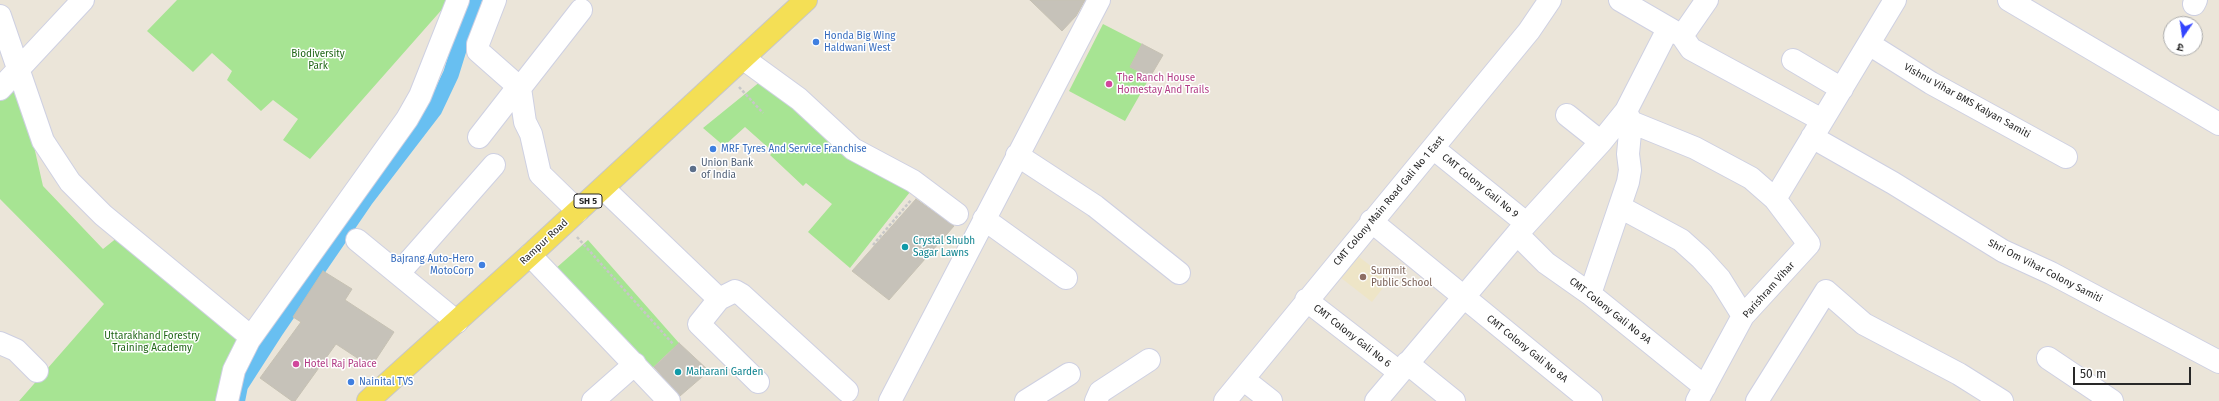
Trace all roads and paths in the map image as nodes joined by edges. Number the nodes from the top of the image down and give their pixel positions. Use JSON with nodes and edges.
{"nodes":[{"id":1,"x":83,"y":0,"type":"edge"},
{"id":2,"x":458,"y":0,"type":"edge"},
{"id":3,"x":495,"y":0,"type":"edge"},
{"id":4,"x":806,"y":0,"type":"edge"},
{"id":5,"x":1099,"y":0,"type":"edge"},
{"id":6,"x":1550,"y":0,"type":"edge"},
{"id":7,"x":1620,"y":0,"type":"edge"},
{"id":8,"x":1707,"y":0,"type":"edge"},
{"id":9,"x":1895,"y":0,"type":"edge"},
{"id":10,"x":2009,"y":0,"type":"edge"},
{"id":11,"x":581,"y":10,"type":"dead end"},
{"id":12,"x":0,"y":16,"type":"edge"},
{"id":13,"x":1675,"y":33,"type":"junction"},
{"id":14,"x":1869,"y":44,"type":"junction"},
{"id":15,"x":744,"y":60,"type":"junction"},
{"id":16,"x":1793,"y":60,"type":"dead end"},
{"id":17,"x":19,"y":69,"type":"junction"},
{"id":18,"x":727,"y":75,"type":"junction"},
{"id":19,"x":518,"y":88,"type":"junction"},
{"id":20,"x":0,"y":89,"type":"edge"},
{"id":21,"x":1842,"y":89,"type":"junction"},
{"id":22,"x":763,"y":113,"type":"dead end"},
{"id":23,"x":1567,"y":115,"type":"dead end"},
{"id":24,"x":1629,"y":116,"type":"junction"},
{"id":25,"x":2219,"y":124,"type":"edge"},
{"id":26,"x":1818,"y":128,"type":"junction"},
{"id":27,"x":479,"y":137,"type":"dead end"},
{"id":28,"x":1601,"y":142,"type":"junction"},
{"id":29,"x":1433,"y":148,"type":"junction"},
{"id":30,"x":2066,"y":157,"type":"dead end"},
{"id":31,"x":1022,"y":158,"type":"junction"},
{"id":32,"x":494,"y":165,"type":"dead end"},
{"id":33,"x":602,"y":188,"type":"junction"},
{"id":34,"x":921,"y":188,"type":"junction"},
{"id":35,"x":1775,"y":200,"type":"junction"},
{"id":36,"x":1620,"y":207,"type":"junction"},
{"id":37,"x":957,"y":214,"type":"dead end"},
{"id":38,"x":572,"y":217,"type":"junction"},
{"id":39,"x":1371,"y":221,"type":"junction"},
{"id":40,"x":988,"y":222,"type":"junction"},
{"id":41,"x":1521,"y":228,"type":"junction"},
{"id":42,"x":357,"y":240,"type":"dead end"},
{"id":43,"x":873,"y":245,"type":"dead end"},
{"id":44,"x":530,"y":256,"type":"junction"},
{"id":45,"x":399,"y":272,"type":"junction"},
{"id":46,"x":1179,"y":273,"type":"dead end"},
{"id":47,"x":1066,"y":278,"type":"dead end"},
{"id":48,"x":1590,"y":294,"type":"junction"},
{"id":49,"x":1463,"y":297,"type":"junction"},
{"id":50,"x":719,"y":299,"type":"junction"},
{"id":51,"x":1306,"y":300,"type":"junction"},
{"id":52,"x":1743,"y":316,"type":"junction"},
{"id":53,"x":457,"y":322,"type":"junction"},
{"id":54,"x":251,"y":337,"type":"junction"},
{"id":55,"x":0,"y":343,"type":"edge"},
{"id":56,"x":673,"y":344,"type":"dead end"},
{"id":57,"x":2048,"y":358,"type":"dead end"},
{"id":58,"x":1149,"y":360,"type":"dead end"},
{"id":59,"x":2219,"y":362,"type":"edge"},
{"id":60,"x":635,"y":364,"type":"junction"},
{"id":61,"x":1403,"y":367,"type":"junction"},
{"id":62,"x":37,"y":371,"type":"dead end"},
{"id":63,"x":1069,"y":374,"type":"dead end"},
{"id":64,"x":1243,"y":379,"type":"junction"},
{"id":65,"x":758,"y":382,"type":"dead end"},
{"id":66,"x":847,"y":391,"type":"dead end"},
{"id":67,"x":1701,"y":394,"type":"edge"},
{"id":68,"x":227,"y":401,"type":"edge"},
{"id":69,"x":368,"y":401,"type":"edge"},
{"id":70,"x":594,"y":401,"type":"edge"},
{"id":71,"x":669,"y":401,"type":"edge"},
{"id":72,"x":890,"y":401,"type":"edge"},
{"id":73,"x":1026,"y":401,"type":"edge"},
{"id":74,"x":1096,"y":401,"type":"edge"},
{"id":75,"x":1225,"y":401,"type":"edge"},
{"id":76,"x":1271,"y":401,"type":"edge"},
{"id":77,"x":1376,"y":401,"type":"edge"},
{"id":78,"x":1454,"y":401,"type":"edge"},
{"id":79,"x":1591,"y":401,"type":"edge"},
{"id":80,"x":1757,"y":401,"type":"edge"},
{"id":81,"x":2002,"y":401,"type":"edge"},
{"id":82,"x":2112,"y":401,"type":"edge"}],
"edges":[{"from":1,"to":17,"type":"street"},
{"from":2,"to":54,"type":"street"},
{"from":3,"to":19,"type":"street"},
{"from":4,"to":15,"type":"main road","name":"Rampur Road","number":"SH 5"},
{"from":5,"to":31,"type":"street"},
{"from":6,"to":29,"type":"street","name":"CMT Colony Main Road Gali No 1 East"},
{"from":7,"to":13,"type":"street","name":"Shri Om Vihar Colony Samiti"},
{"from":8,"to":13,"type":"street"},
{"from":9,"to":14,"type":"street"},
{"from":10,"to":25,"type":"street"},
{"from":11,"to":19,"type":"street"},
{"from":12,"to":17,"type":"street"},
{"from":13,"to":24,"type":"street"},
{"from":13,"to":26,"type":"street","name":"Shri Om Vihar Colony Samiti"},
{"from":14,"to":21,"type":"street"},
{"from":14,"to":30,"type":"street","name":"Vishnu Vihar BMS Kalyan Samiti"},
{"from":15,"to":18,"type":"main road","name":"Rampur Road","number":"SH 5"},
{"from":15,"to":34,"type":"street"},
{"from":16,"to":21,"type":"street"},
{"from":17,"to":20,"type":"street"},
{"from":17,"to":54,"type":"street"},
{"from":18,"to":22,"type":"path"},
{"from":18,"to":33,"type":"main road","name":"Rampur Road","number":"SH 5"},
{"from":19,"to":27,"type":"street"},
{"from":19,"to":38,"type":"street"},
{"from":21,"to":26,"type":"street"},
{"from":23,"to":28,"type":"street"},
{"from":24,"to":28,"type":"street"},
{"from":24,"to":35,"type":"street"},
{"from":24,"to":36,"type":"street"},
{"from":26,"to":35,"type":"street"},
{"from":26,"to":59,"type":"street","name":"Shri Om Vihar Colony Samiti"},
{"from":28,"to":41,"type":"street"},
{"from":29,"to":39,"type":"street","name":"CMT Colony Main Road Gali No 1 East"},
{"from":29,"to":41,"type":"street","name":"CMT Colony Gali No 9"},
{"from":31,"to":40,"type":"street"},
{"from":31,"to":46,"type":"street"},
{"from":32,"to":45,"type":"street"},
{"from":33,"to":38,"type":"main road","name":"Rampur Road","number":"SH 5"},
{"from":33,"to":50,"type":"street"},
{"from":34,"to":37,"type":"street"},
{"from":34,"to":43,"type":"path"},
{"from":35,"to":52,"type":"street","name":"Parishram Vihar"},
{"from":36,"to":48,"type":"street"},
{"from":36,"to":52,"type":"street"},
{"from":38,"to":44,"type":"main road","name":"Rampur Road","number":"SH 5"},
{"from":38,"to":56,"type":"path"},
{"from":39,"to":49,"type":"street","name":"CMT Colony Gali No 8A"},
{"from":39,"to":51,"type":"street","name":"CMT Colony Main Road Gali No 1 East"},
{"from":40,"to":47,"type":"street"},
{"from":40,"to":72,"type":"street"},
{"from":41,"to":48,"type":"street","name":"CMT Colony Gali No 9A"},
{"from":41,"to":49,"type":"street"},
{"from":42,"to":45,"type":"street"},
{"from":44,"to":53,"type":"main road","name":"Rampur Road","number":"SH 5"},
{"from":44,"to":60,"type":"street"},
{"from":45,"to":53,"type":"street"},
{"from":48,"to":67,"type":"street","name":"CMT Colony Gali No 9A"},
{"from":49,"to":61,"type":"street"},
{"from":49,"to":79,"type":"street","name":"CMT Colony Gali No 8A"},
{"from":50,"to":65,"type":"street"},
{"from":50,"to":66,"type":"street"},
{"from":51,"to":61,"type":"street","name":"CMT Colony Gali No 6"},
{"from":51,"to":64,"type":"street","name":"CMT Colony Main Road Gali No 1 East"},
{"from":52,"to":67,"type":"street","name":"Parishram Vihar"},
{"from":53,"to":69,"type":"main road","name":"Rampur Road","number":"SH 5"},
{"from":54,"to":68,"type":"street"},
{"from":55,"to":62,"type":"street"},
{"from":57,"to":82,"type":"street"},
{"from":58,"to":74,"type":"street"},
{"from":60,"to":70,"type":"street"},
{"from":60,"to":71,"type":"street"},
{"from":61,"to":77,"type":"street"},
{"from":61,"to":78,"type":"street","name":"CMT Colony Gali No 6"},
{"from":63,"to":73,"type":"street"},
{"from":64,"to":75,"type":"street","name":"CMT Colony Main Road Gali No 1 East"},
{"from":64,"to":76,"type":"street"},
{"from":80,"to":81,"type":"street"}]}
